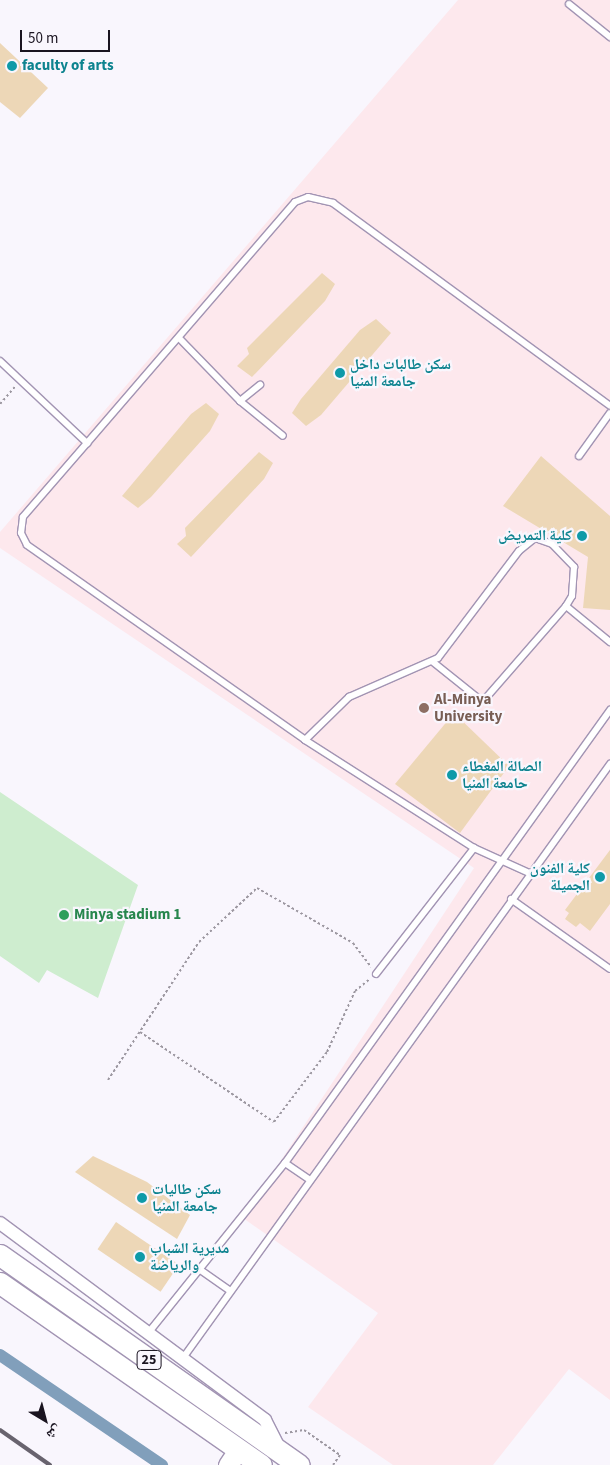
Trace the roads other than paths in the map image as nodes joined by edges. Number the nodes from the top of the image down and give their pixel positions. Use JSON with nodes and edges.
{"nodes":[{"id":1,"x":569,"y":4,"type":"dead end"},
{"id":2,"x":610,"y":37,"type":"edge"},
{"id":3,"x":178,"y":338,"type":"junction"},
{"id":4,"x":0,"y":361,"type":"edge"},
{"id":5,"x":260,"y":385,"type":"dead end"},
{"id":6,"x":240,"y":401,"type":"junction"},
{"id":7,"x":610,"y":406,"type":"edge"},
{"id":8,"x":610,"y":413,"type":"edge"},
{"id":9,"x":283,"y":436,"type":"dead end"},
{"id":10,"x":87,"y":443,"type":"junction"},
{"id":11,"x":579,"y":456,"type":"dead end"},
{"id":12,"x":566,"y":606,"type":"junction"},
{"id":13,"x":610,"y":642,"type":"edge"},
{"id":14,"x":433,"y":662,"type":"junction"},
{"id":15,"x":610,"y":710,"type":"edge"},
{"id":16,"x":305,"y":740,"type":"junction"},
{"id":17,"x":610,"y":764,"type":"edge"},
{"id":18,"x":474,"y":848,"type":"junction"},
{"id":19,"x":502,"y":861,"type":"junction"},
{"id":20,"x":530,"y":873,"type":"junction"},
{"id":21,"x":511,"y":899,"type":"junction"},
{"id":22,"x":610,"y":969,"type":"edge"},
{"id":23,"x":376,"y":974,"type":"road end"},
{"id":24,"x":286,"y":1163,"type":"junction"},
{"id":25,"x":309,"y":1179,"type":"junction"},
{"id":26,"x":0,"y":1224,"type":"edge"},
{"id":27,"x":0,"y":1245,"type":"edge"},
{"id":28,"x":6,"y":1259,"type":"edge"},
{"id":29,"x":199,"y":1269,"type":"junction"},
{"id":30,"x":0,"y":1282,"type":"edge"},
{"id":31,"x":229,"y":1290,"type":"junction"},
{"id":32,"x":149,"y":1332,"type":"junction"},
{"id":33,"x":183,"y":1358,"type":"junction"},
{"id":34,"x":286,"y":1451,"type":"edge"},
{"id":35,"x":233,"y":1457,"type":"edge"},
{"id":36,"x":261,"y":1465,"type":"edge"}],
"edges":[{"from":1,"to":2,"type":"lane"},
{"from":3,"to":6,"type":"lane"},
{"from":3,"to":7,"type":"lane"},
{"from":3,"to":10,"type":"lane"},
{"from":4,"to":10,"type":"lane"},
{"from":5,"to":6,"type":"lane"},
{"from":6,"to":9,"type":"lane"},
{"from":8,"to":11,"type":"lane"},
{"from":10,"to":16,"type":"lane"},
{"from":12,"to":13,"type":"lane"},
{"from":12,"to":14,"type":"lane"},
{"from":12,"to":14,"type":"lane"},
{"from":14,"to":16,"type":"lane"},
{"from":15,"to":19,"type":"lane"},
{"from":16,"to":18,"type":"lane"},
{"from":17,"to":20,"type":"lane"},
{"from":18,"to":19,"type":"lane"},
{"from":18,"to":23,"type":"lane"},
{"from":19,"to":20,"type":"lane"},
{"from":19,"to":24,"type":"lane"},
{"from":20,"to":21,"type":"lane"},
{"from":21,"to":22,"type":"lane"},
{"from":21,"to":25,"type":"lane"},
{"from":24,"to":25,"type":"lane"},
{"from":24,"to":29,"type":"lane"},
{"from":25,"to":31,"type":"lane"},
{"from":26,"to":32,"type":"street"},
{"from":27,"to":28,"type":"highway"},
{"from":28,"to":34,"type":"highway","number":"25"},
{"from":29,"to":31,"type":"lane"},
{"from":29,"to":32,"type":"lane"},
{"from":30,"to":35,"type":"highway","number":"25"},
{"from":31,"to":33,"type":"lane"},
{"from":32,"to":33,"type":"street"},
{"from":33,"to":34,"type":"street"},
{"from":35,"to":36,"type":"highway","number":"25"}]}
